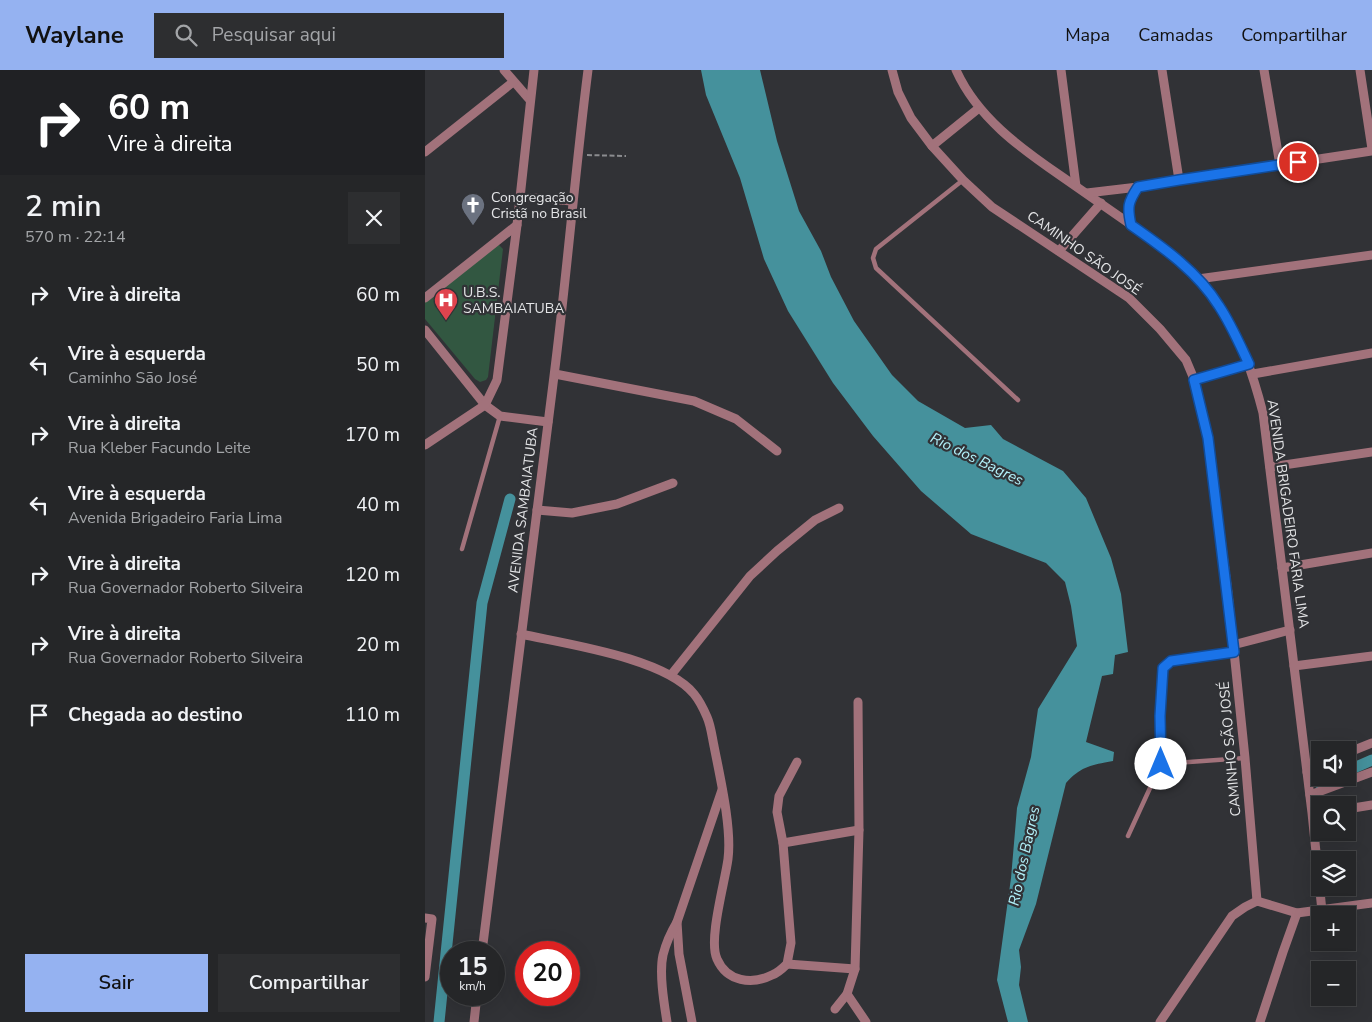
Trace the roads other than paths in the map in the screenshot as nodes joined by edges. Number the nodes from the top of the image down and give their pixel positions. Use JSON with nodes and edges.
{"nodes":[{"id":1,"x":504,"y":70,"type":"edge"},
{"id":2,"x":533,"y":70,"type":"edge"},
{"id":3,"x":588,"y":70,"type":"edge"},
{"id":4,"x":892,"y":70,"type":"edge"},
{"id":5,"x":956,"y":70,"type":"edge"},
{"id":6,"x":1061,"y":70,"type":"edge"},
{"id":7,"x":1162,"y":70,"type":"edge"},
{"id":8,"x":1264,"y":70,"type":"edge"},
{"id":9,"x":1360,"y":70,"type":"edge"},
{"id":10,"x":513,"y":82,"type":"junction"},
{"id":11,"x":530,"y":100,"type":"junction"},
{"id":12,"x":979,"y":108,"type":"junction"},
{"id":13,"x":932,"y":146,"type":"junction"},
{"id":14,"x":1372,"y":150,"type":"edge"},
{"id":15,"x":425,"y":152,"type":"edge"},
{"id":16,"x":1280,"y":165,"type":"junction"},
{"id":17,"x":963,"y":180,"type":"junction"},
{"id":18,"x":1179,"y":180,"type":"junction"},
{"id":19,"x":1076,"y":186,"type":"junction"},
{"id":20,"x":1138,"y":187,"type":"junction"},
{"id":21,"x":1087,"y":193,"type":"junction"},
{"id":22,"x":520,"y":197,"type":"junction"},
{"id":23,"x":572,"y":201,"type":"junction"},
{"id":24,"x":1101,"y":203,"type":"junction"},
{"id":25,"x":517,"y":225,"type":"junction"},
{"id":26,"x":1131,"y":225,"type":"junction"},
{"id":27,"x":1059,"y":251,"type":"junction"},
{"id":28,"x":1372,"y":255,"type":"edge"},
{"id":29,"x":1198,"y":279,"type":"junction"},
{"id":30,"x":425,"y":298,"type":"edge"},
{"id":31,"x":425,"y":330,"type":"edge"},
{"id":32,"x":1372,"y":353,"type":"edge"},
{"id":33,"x":1249,"y":364,"type":"junction"},
{"id":34,"x":555,"y":374,"type":"junction"},
{"id":35,"x":1253,"y":374,"type":"junction"},
{"id":36,"x":1194,"y":380,"type":"junction"},
{"id":37,"x":1018,"y":400,"type":"dead end"},
{"id":38,"x":485,"y":404,"type":"junction"},
{"id":39,"x":500,"y":416,"type":"junction"},
{"id":40,"x":548,"y":422,"type":"junction"},
{"id":41,"x":425,"y":445,"type":"edge"},
{"id":42,"x":777,"y":450,"type":"dead end"},
{"id":43,"x":1372,"y":452,"type":"edge"},
{"id":44,"x":1269,"y":467,"type":"junction"},
{"id":45,"x":673,"y":483,"type":"dead end"},
{"id":46,"x":839,"y":508,"type":"dead end"},
{"id":47,"x":537,"y":510,"type":"junction"},
{"id":48,"x":462,"y":549,"type":"dead end"},
{"id":49,"x":1372,"y":553,"type":"edge"},
{"id":50,"x":1281,"y":568,"type":"junction"},
{"id":51,"x":1290,"y":630,"type":"junction"},
{"id":52,"x":521,"y":634,"type":"junction"},
{"id":53,"x":1234,"y":648,"type":"junction"},
{"id":54,"x":1372,"y":656,"type":"edge"},
{"id":55,"x":1294,"y":666,"type":"junction"},
{"id":56,"x":671,"y":675,"type":"junction"},
{"id":57,"x":857,"y":702,"type":"dead end"},
{"id":58,"x":1372,"y":743,"type":"edge"},
{"id":59,"x":1356,"y":750,"type":"edge"},
{"id":60,"x":1245,"y":758,"type":"junction"},
{"id":61,"x":797,"y":762,"type":"dead end"},
{"id":62,"x":1161,"y":764,"type":"junction"},
{"id":63,"x":1311,"y":770,"type":"edge"},
{"id":64,"x":1307,"y":772,"type":"junction"},
{"id":65,"x":1372,"y":772,"type":"edge"},
{"id":66,"x":722,"y":790,"type":"junction"},
{"id":67,"x":1310,"y":795,"type":"junction"},
{"id":68,"x":1311,"y":798,"type":"edge"},
{"id":69,"x":1372,"y":806,"type":"edge"},
{"id":70,"x":1356,"y":808,"type":"edge"},
{"id":71,"x":859,"y":830,"type":"junction"},
{"id":72,"x":1128,"y":836,"type":"dead end"},
{"id":73,"x":1318,"y":841,"type":"edge"},
{"id":74,"x":783,"y":843,"type":"junction"},
{"id":75,"x":1257,"y":901,"type":"junction"},
{"id":76,"x":1372,"y":903,"type":"edge"},
{"id":77,"x":1322,"y":906,"type":"edge"},
{"id":78,"x":1353,"y":906,"type":"edge"},
{"id":79,"x":1311,"y":912,"type":"edge"},
{"id":80,"x":1297,"y":913,"type":"junction"},
{"id":81,"x":425,"y":918,"type":"edge"},
{"id":82,"x":677,"y":922,"type":"junction"},
{"id":83,"x":483,"y":941,"type":"edge"},
{"id":84,"x":787,"y":964,"type":"junction"},
{"id":85,"x":855,"y":970,"type":"junction"},
{"id":86,"x":425,"y":976,"type":"edge"},
{"id":87,"x":847,"y":994,"type":"junction"},
{"id":88,"x":476,"y":1006,"type":"edge"},
{"id":89,"x":835,"y":1009,"type":"dead end"},
{"id":90,"x":474,"y":1022,"type":"edge"},
{"id":91,"x":667,"y":1022,"type":"edge"},
{"id":92,"x":692,"y":1022,"type":"edge"},
{"id":93,"x":867,"y":1022,"type":"edge"},
{"id":94,"x":1160,"y":1022,"type":"edge"},
{"id":95,"x":1261,"y":1022,"type":"edge"}],
"edges":[{"from":1,"to":10,"type":"street"},
{"from":2,"to":11,"type":"street"},
{"from":3,"to":23,"type":"street","name":"AVENIDA SAMBAIATUBA"},
{"from":4,"to":13,"type":"street","name":"CAMINHO SÃO JOSÉ"},
{"from":5,"to":12,"type":"street","name":"AVENIDA BRIGADEIRO FARIA LIMA"},
{"from":6,"to":19,"type":"street"},
{"from":7,"to":18,"type":"street"},
{"from":8,"to":16,"type":"street"},
{"from":9,"to":14,"type":"street"},
{"from":10,"to":11,"type":"street"},
{"from":10,"to":15,"type":"street"},
{"from":11,"to":22,"type":"street"},
{"from":12,"to":13,"type":"street"},
{"from":12,"to":19,"type":"street","name":"AVENIDA BRIGADEIRO FARIA LIMA"},
{"from":13,"to":17,"type":"street","name":"CAMINHO SÃO JOSÉ"},
{"from":14,"to":16,"type":"street"},
{"from":16,"to":18,"type":"street"},
{"from":17,"to":27,"type":"street","name":"CAMINHO SÃO JOSÉ"},
{"from":17,"to":37,"type":"lane"},
{"from":18,"to":20,"type":"street"},
{"from":19,"to":21,"type":"street","name":"AVENIDA BRIGADEIRO FARIA LIMA"},
{"from":20,"to":21,"type":"street"},
{"from":20,"to":26,"type":"street"},
{"from":21,"to":24,"type":"street","name":"AVENIDA BRIGADEIRO FARIA LIMA"},
{"from":22,"to":23,"type":"street"},
{"from":22,"to":25,"type":"street"},
{"from":23,"to":34,"type":"street","name":"AVENIDA SAMBAIATUBA"},
{"from":24,"to":26,"type":"street","name":"AVENIDA BRIGADEIRO FARIA LIMA"},
{"from":24,"to":27,"type":"street"},
{"from":25,"to":30,"type":"street"},
{"from":25,"to":38,"type":"street"},
{"from":26,"to":29,"type":"street","name":"AVENIDA BRIGADEIRO FARIA LIMA"},
{"from":27,"to":36,"type":"street","name":"CAMINHO SÃO JOSÉ"},
{"from":28,"to":29,"type":"street"},
{"from":29,"to":33,"type":"street","name":"AVENIDA BRIGADEIRO FARIA LIMA"},
{"from":31,"to":38,"type":"street"},
{"from":32,"to":35,"type":"street"},
{"from":33,"to":35,"type":"street","name":"AVENIDA BRIGADEIRO FARIA LIMA"},
{"from":33,"to":36,"type":"street"},
{"from":34,"to":40,"type":"street","name":"AVENIDA SAMBAIATUBA"},
{"from":34,"to":42,"type":"street"},
{"from":35,"to":44,"type":"street","name":"AVENIDA BRIGADEIRO FARIA LIMA"},
{"from":36,"to":53,"type":"street","name":"CAMINHO SÃO JOSÉ"},
{"from":38,"to":39,"type":"street"},
{"from":38,"to":41,"type":"street"},
{"from":39,"to":40,"type":"street"},
{"from":39,"to":48,"type":"lane"},
{"from":40,"to":47,"type":"street","name":"AVENIDA SAMBAIATUBA"},
{"from":43,"to":44,"type":"street"},
{"from":44,"to":50,"type":"street","name":"AVENIDA BRIGADEIRO FARIA LIMA"},
{"from":45,"to":47,"type":"street"},
{"from":46,"to":56,"type":"street"},
{"from":47,"to":52,"type":"street","name":"AVENIDA SAMBAIATUBA"},
{"from":49,"to":50,"type":"street"},
{"from":50,"to":51,"type":"street","name":"AVENIDA BRIGADEIRO FARIA LIMA"},
{"from":51,"to":53,"type":"street"},
{"from":51,"to":55,"type":"street","name":"AVENIDA BRIGADEIRO FARIA LIMA"},
{"from":52,"to":56,"type":"street"},
{"from":52,"to":83,"type":"street","name":"AVENIDA SAMBAIATUBA"},
{"from":53,"to":60,"type":"street","name":"CAMINHO SÃO JOSÉ"},
{"from":53,"to":62,"type":"lane"},
{"from":54,"to":55,"type":"street"},
{"from":55,"to":64,"type":"street","name":"AVENIDA BRIGADEIRO FARIA LIMA"},
{"from":56,"to":66,"type":"street"},
{"from":57,"to":71,"type":"street"},
{"from":58,"to":59,"type":"street"},
{"from":60,"to":62,"type":"lane"},
{"from":60,"to":75,"type":"street","name":"CAMINHO SÃO JOSÉ"},
{"from":61,"to":74,"type":"street"},
{"from":62,"to":72,"type":"lane"},
{"from":63,"to":64,"type":"street"},
{"from":64,"to":67,"type":"street","name":"AVENIDA BRIGADEIRO FARIA LIMA"},
{"from":65,"to":67,"type":"street"},
{"from":66,"to":82,"type":"street"},
{"from":66,"to":84,"type":"street"},
{"from":67,"to":68,"type":"street","name":"AVENIDA BRIGADEIRO FARIA LIMA"},
{"from":69,"to":70,"type":"street"},
{"from":71,"to":74,"type":"street"},
{"from":71,"to":85,"type":"street"},
{"from":73,"to":77,"type":"street","name":"AVENIDA BRIGADEIRO FARIA LIMA"},
{"from":74,"to":84,"type":"street"},
{"from":75,"to":80,"type":"street"},
{"from":75,"to":94,"type":"street"},
{"from":76,"to":78,"type":"street"},
{"from":79,"to":80,"type":"street"},
{"from":80,"to":95,"type":"street"},
{"from":81,"to":86,"type":"street"},
{"from":82,"to":91,"type":"street"},
{"from":82,"to":92,"type":"street"},
{"from":84,"to":85,"type":"street"},
{"from":85,"to":87,"type":"street"},
{"from":87,"to":89,"type":"street"},
{"from":87,"to":93,"type":"street"},
{"from":88,"to":90,"type":"street"}]}
